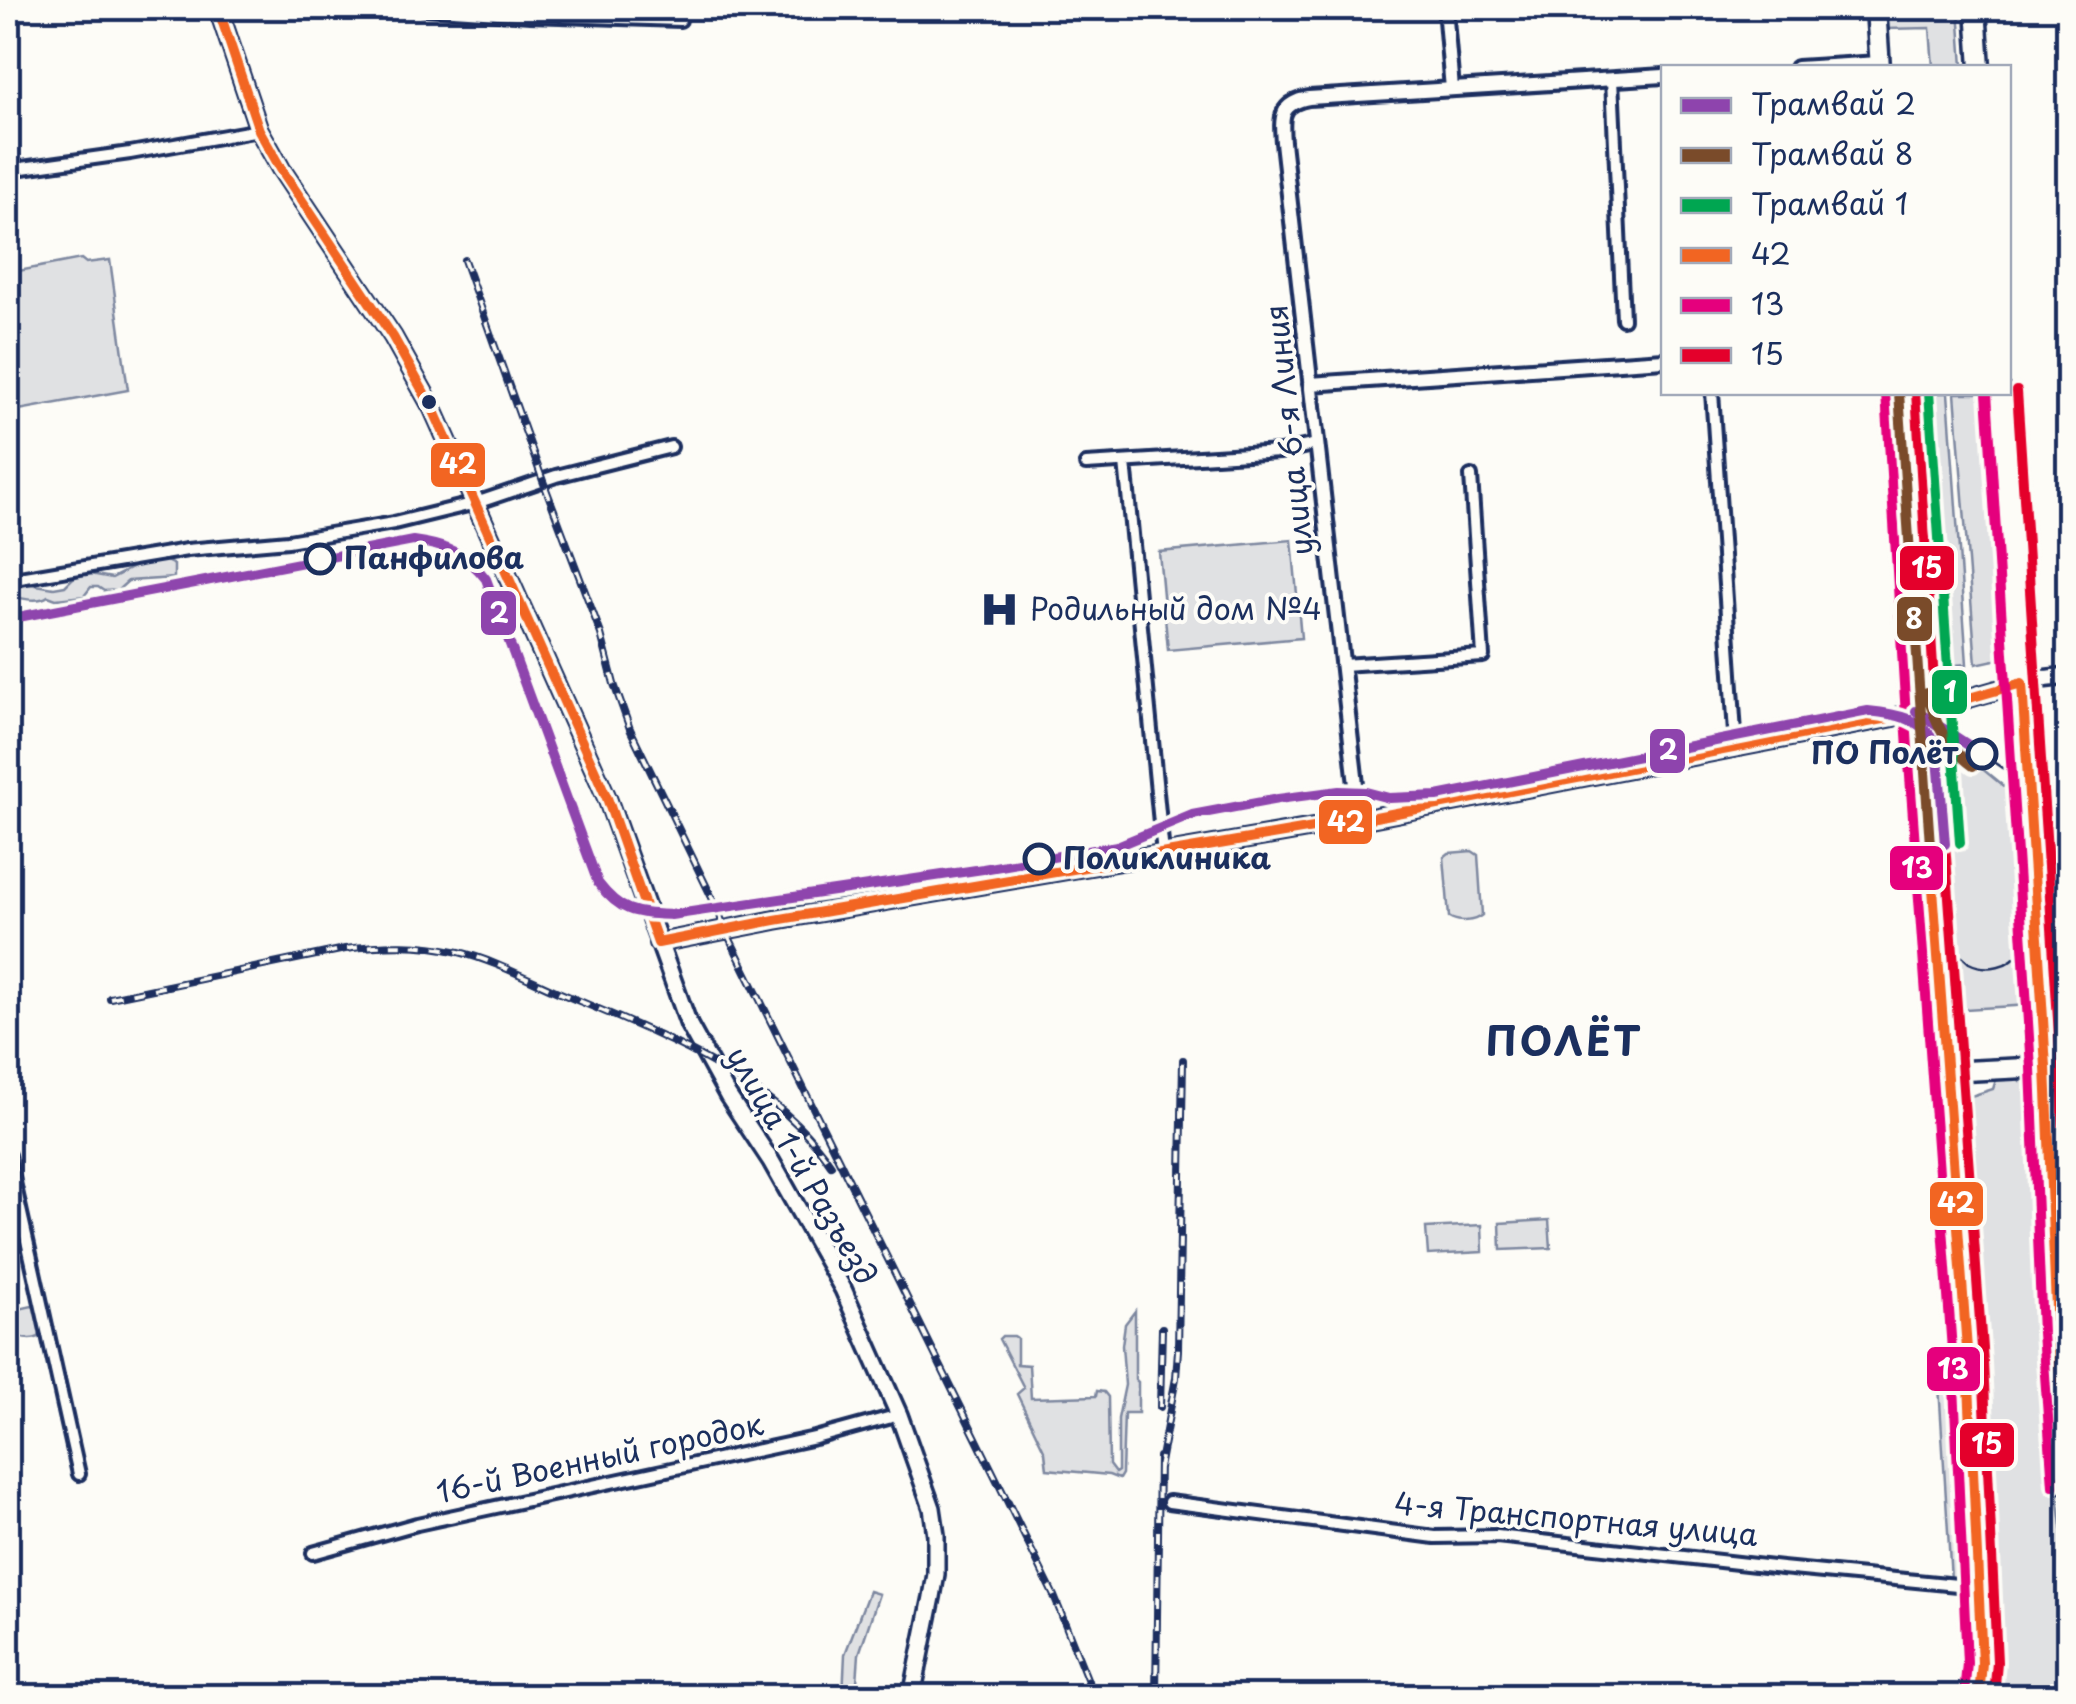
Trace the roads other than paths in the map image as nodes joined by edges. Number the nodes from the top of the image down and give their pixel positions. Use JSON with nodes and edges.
{"nodes":[{"id":1,"x":218,"y":8,"type":"edge"},
{"id":2,"x":423,"y":8,"type":"edge"},
{"id":3,"x":1445,"y":8,"type":"edge"},
{"id":4,"x":1876,"y":8,"type":"edge"},
{"id":5,"x":1976,"y":8,"type":"edge"},
{"id":6,"x":680,"y":20,"type":"dead end"},
{"id":7,"x":1880,"y":65,"type":"edge"},
{"id":8,"x":1980,"y":65,"type":"edge"},
{"id":9,"x":1661,"y":76,"type":"edge"},
{"id":10,"x":1612,"y":79,"type":"junction"},
{"id":11,"x":1452,"y":88,"type":"junction"},
{"id":12,"x":258,"y":130,"type":"junction"},
{"id":13,"x":8,"y":170,"type":"edge"},
{"id":14,"x":1623,"y":319,"type":"dead end"},
{"id":15,"x":1661,"y":360,"type":"edge"},
{"id":16,"x":1310,"y":384,"type":"junction"},
{"id":17,"x":1712,"y":395,"type":"edge"},
{"id":18,"x":1901,"y":395,"type":"edge"},
{"id":19,"x":2002,"y":395,"type":"edge"},
{"id":20,"x":1317,"y":444,"type":"junction"},
{"id":21,"x":671,"y":447,"type":"dead end"},
{"id":22,"x":1126,"y":462,"type":"junction"},
{"id":23,"x":1086,"y":464,"type":"dead end"},
{"id":24,"x":1470,"y":476,"type":"dead end"},
{"id":25,"x":476,"y":503,"type":"junction"},
{"id":26,"x":8,"y":580,"type":"edge"},
{"id":27,"x":1342,"y":665,"type":"junction"},
{"id":28,"x":2068,"y":676,"type":"edge"},
{"id":29,"x":2022,"y":682,"type":"junction"},
{"id":30,"x":1920,"y":712,"type":"junction"},
{"id":31,"x":1736,"y":748,"type":"junction"},
{"id":32,"x":1360,"y":820,"type":"junction"},
{"id":33,"x":1164,"y":854,"type":"junction"},
{"id":34,"x":658,"y":943,"type":"junction"},
{"id":35,"x":2046,"y":1067,"type":"junction"},
{"id":36,"x":1945,"y":1072,"type":"junction"},
{"id":37,"x":8,"y":1155,"type":"edge"},
{"id":38,"x":899,"y":1415,"type":"junction"},
{"id":39,"x":79,"y":1474,"type":"dead end"},
{"id":40,"x":2068,"y":1485,"type":"edge"},
{"id":41,"x":1169,"y":1502,"type":"dead end"},
{"id":42,"x":312,"y":1553,"type":"dead end"},
{"id":43,"x":1978,"y":1587,"type":"junction"},
{"id":44,"x":912,"y":1696,"type":"edge"},
{"id":45,"x":1976,"y":1696,"type":"edge"}],
"edges":[{"from":1,"to":12,"type":"main road","name":"улица 1-й Разъезд"},
{"from":2,"to":6,"type":"street"},
{"from":3,"to":11,"type":"street"},
{"from":4,"to":7,"type":"main road"},
{"from":5,"to":8,"type":"main road"},
{"from":9,"to":10,"type":"street"},
{"from":10,"to":11,"type":"street"},
{"from":10,"to":14,"type":"street"},
{"from":11,"to":16,"type":"street","name":"улица 6-я Линия"},
{"from":12,"to":13,"type":"street"},
{"from":12,"to":25,"type":"main road","name":"улица 1-й Разъезд"},
{"from":15,"to":16,"type":"street"},
{"from":16,"to":20,"type":"street","name":"улица 6-я Линия"},
{"from":17,"to":31,"type":"street"},
{"from":18,"to":30,"type":"main road"},
{"from":19,"to":29,"type":"main road"},
{"from":20,"to":22,"type":"street"},
{"from":20,"to":27,"type":"street","name":"улица 6-я Линия"},
{"from":21,"to":25,"type":"street"},
{"from":22,"to":23,"type":"street"},
{"from":22,"to":33,"type":"street"},
{"from":24,"to":27,"type":"street"},
{"from":25,"to":26,"type":"street"},
{"from":25,"to":34,"type":"main road","name":"улица 1-й Разъезд"},
{"from":27,"to":32,"type":"street","name":"улица 6-я Линия"},
{"from":28,"to":29,"type":"main road"},
{"from":29,"to":30,"type":"main road"},
{"from":29,"to":35,"type":"main road"},
{"from":30,"to":31,"type":"main road"},
{"from":30,"to":36,"type":"main road"},
{"from":31,"to":32,"type":"main road"},
{"from":32,"to":33,"type":"main road"},
{"from":33,"to":34,"type":"main road"},
{"from":34,"to":38,"type":"main road","name":"улица 1-й Разъезд"},
{"from":35,"to":36,"type":"main road"},
{"from":35,"to":40,"type":"main road"},
{"from":36,"to":43,"type":"main road"},
{"from":37,"to":39,"type":"street"},
{"from":38,"to":42,"type":"street","name":"16-й Военный городок"},
{"from":38,"to":44,"type":"main road"},
{"from":41,"to":43,"type":"street","name":"4-я Транспортная улица"},
{"from":43,"to":45,"type":"main road"}]}
